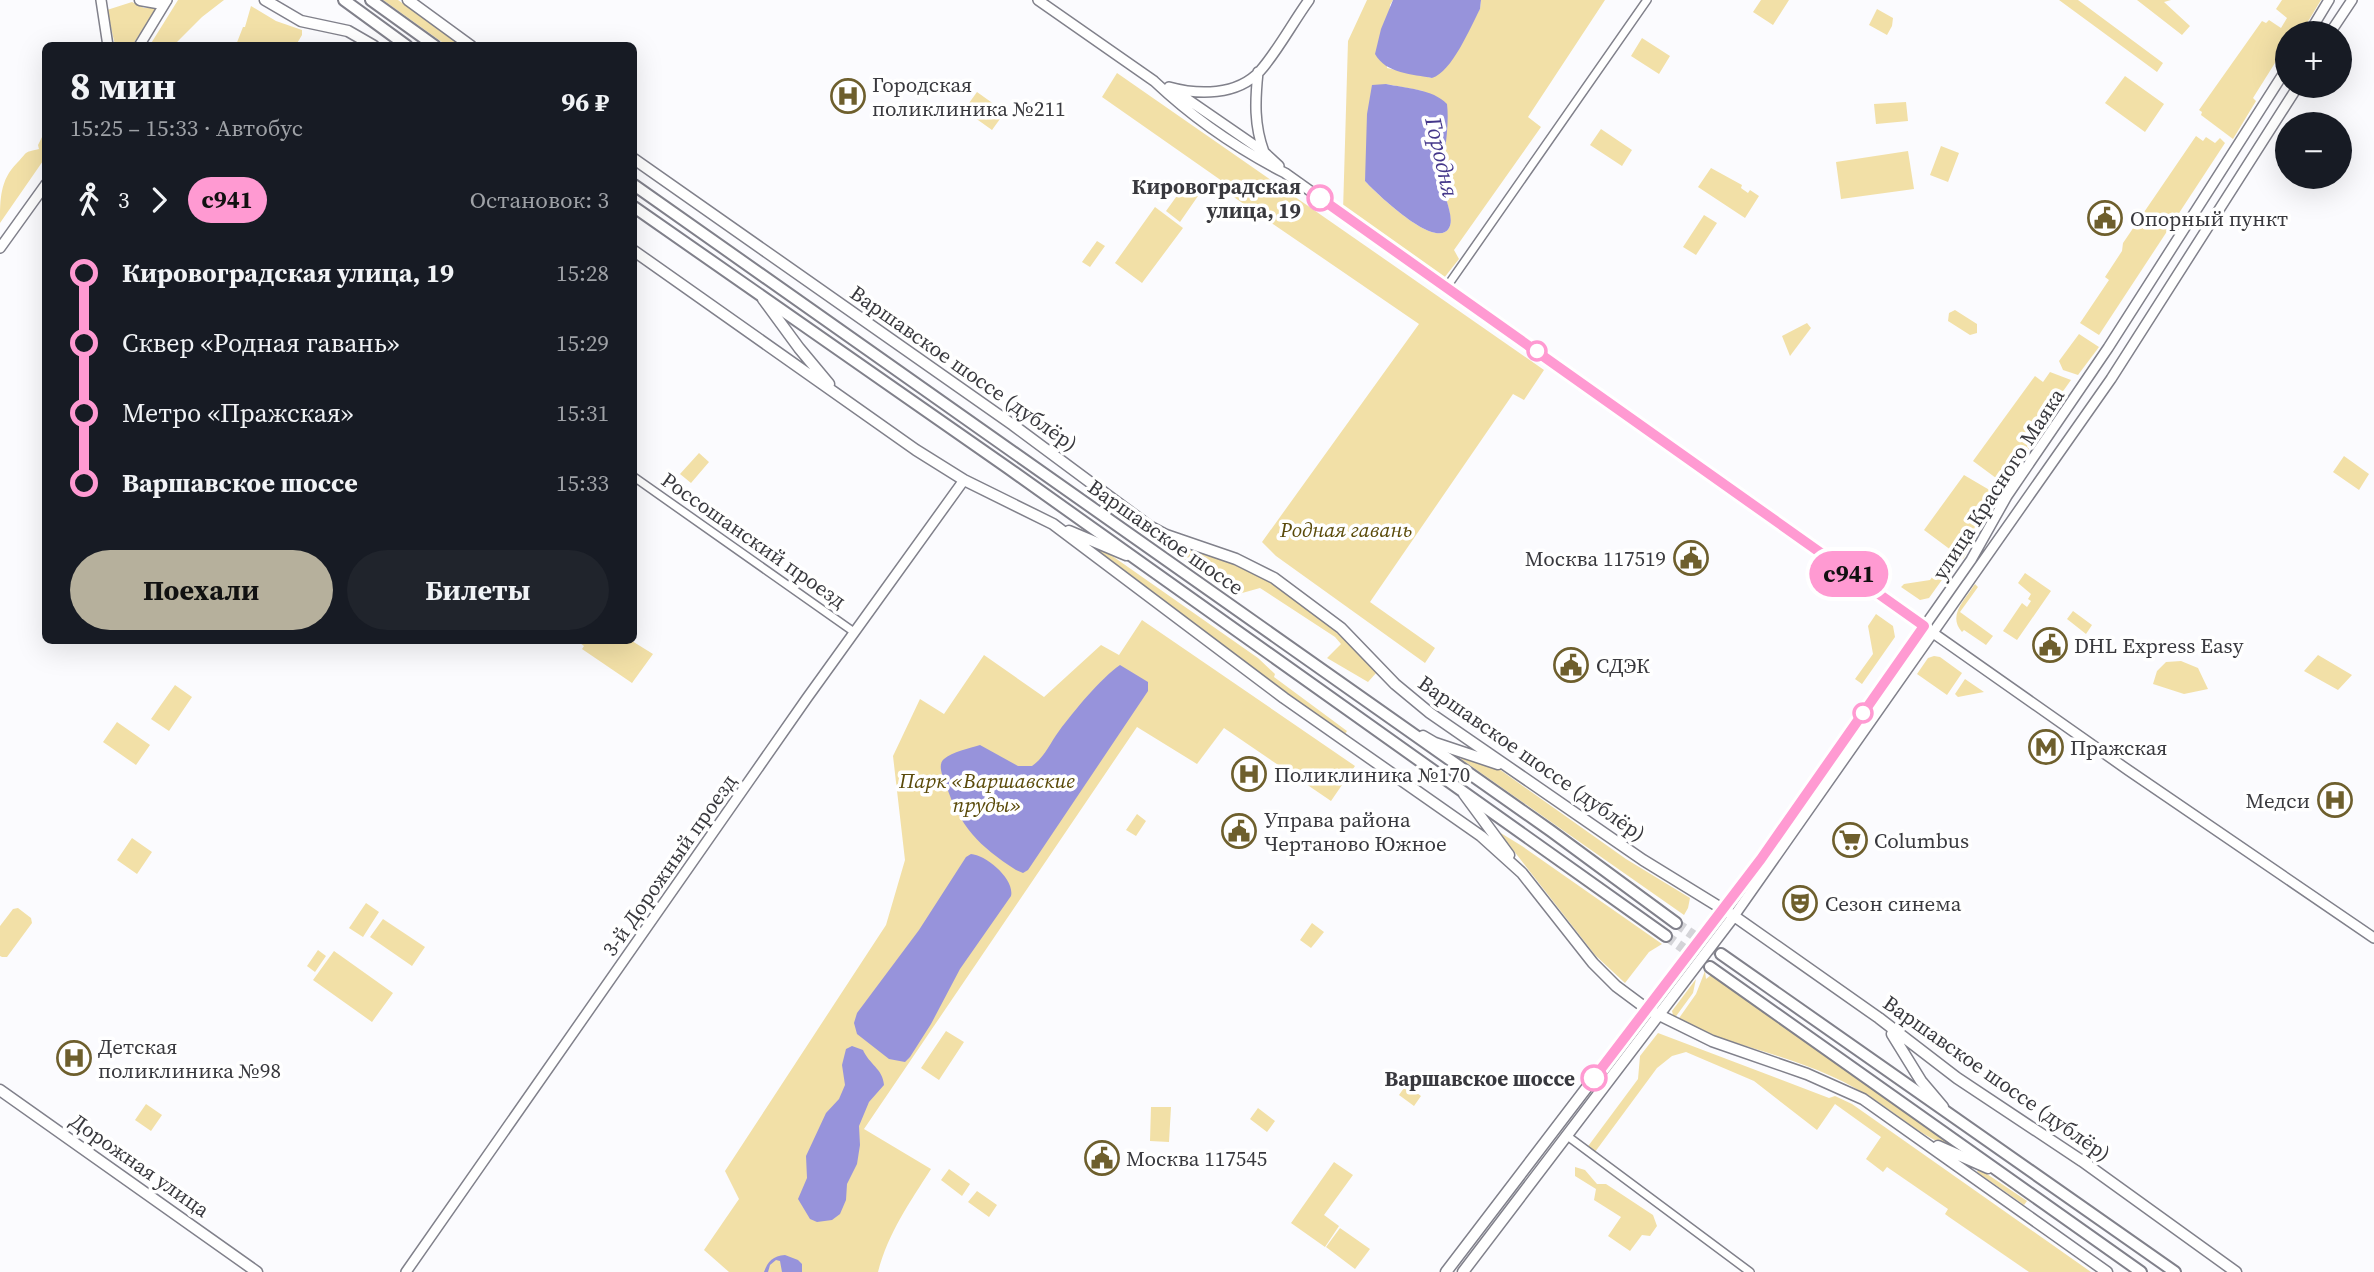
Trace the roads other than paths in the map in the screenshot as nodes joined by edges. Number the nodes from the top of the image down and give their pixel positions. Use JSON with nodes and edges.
{"nodes":[{"id":1,"x":101,"y":0,"type":"edge"},
{"id":2,"x":140,"y":0,"type":"edge"},
{"id":3,"x":166,"y":0,"type":"edge"},
{"id":4,"x":265,"y":0,"type":"edge"},
{"id":5,"x":344,"y":0,"type":"edge"},
{"id":6,"x":371,"y":0,"type":"edge"},
{"id":7,"x":408,"y":0,"type":"edge"},
{"id":8,"x":1038,"y":0,"type":"edge"},
{"id":9,"x":1309,"y":0,"type":"edge"},
{"id":10,"x":1647,"y":0,"type":"edge"},
{"id":11,"x":2329,"y":0,"type":"edge"},
{"id":12,"x":2352,"y":0,"type":"edge"},
{"id":13,"x":2316,"y":21,"type":"edge"},
{"id":14,"x":2338,"y":21,"type":"edge"},
{"id":15,"x":107,"y":42,"type":"edge"},
{"id":16,"x":141,"y":42,"type":"edge"},
{"id":17,"x":367,"y":42,"type":"edge"},
{"id":18,"x":402,"y":42,"type":"edge"},
{"id":19,"x":429,"y":42,"type":"edge"},
{"id":20,"x":466,"y":42,"type":"edge"},
{"id":21,"x":1258,"y":72,"type":"junction"},
{"id":22,"x":1154,"y":81,"type":"junction"},
{"id":23,"x":1236,"y":86,"type":"junction"},
{"id":24,"x":1168,"y":87,"type":"junction"},
{"id":25,"x":2275,"y":87,"type":"edge"},
{"id":26,"x":1208,"y":94,"type":"junction"},
{"id":27,"x":2290,"y":98,"type":"edge"},
{"id":28,"x":1255,"y":102,"type":"junction"},
{"id":29,"x":1199,"y":106,"type":"junction"},
{"id":30,"x":1199,"y":117,"type":"junction"},
{"id":31,"x":1256,"y":128,"type":"junction"},
{"id":32,"x":1243,"y":138,"type":"junction"},
{"id":33,"x":1229,"y":139,"type":"junction"},
{"id":34,"x":1264,"y":152,"type":"junction"},
{"id":35,"x":637,"y":161,"type":"edge"},
{"id":36,"x":1285,"y":173,"type":"junction"},
{"id":37,"x":637,"y":186,"type":"edge"},
{"id":38,"x":42,"y":190,"type":"edge"},
{"id":39,"x":637,"y":209,"type":"edge"},
{"id":40,"x":0,"y":248,"type":"edge"},
{"id":41,"x":637,"y":253,"type":"edge"},
{"id":42,"x":1446,"y":288,"type":"junction"},
{"id":43,"x":762,"y":296,"type":"junction"},
{"id":44,"x":838,"y":395,"type":"junction"},
{"id":45,"x":637,"y":479,"type":"edge"},
{"id":46,"x":964,"y":480,"type":"junction"},
{"id":47,"x":1053,"y":524,"type":"junction"},
{"id":48,"x":1131,"y":557,"type":"junction"},
{"id":49,"x":1924,"y":626,"type":"junction"},
{"id":50,"x":854,"y":632,"type":"junction"},
{"id":51,"x":1934,"y":633,"type":"junction"},
{"id":52,"x":1385,"y":715,"type":"junction"},
{"id":53,"x":1518,"y":772,"type":"junction"},
{"id":54,"x":1464,"y":794,"type":"junction"},
{"id":55,"x":1522,"y":873,"type":"junction"},
{"id":56,"x":1723,"y":909,"type":"junction"},
{"id":57,"x":1734,"y":916,"type":"junction"},
{"id":58,"x":1676,"y":923,"type":"tunnel mouth"},
{"id":59,"x":1666,"y":936,"type":"tunnel mouth"},
{"id":60,"x":2374,"y":939,"type":"edge"},
{"id":61,"x":1721,"y":954,"type":"tunnel mouth"},
{"id":62,"x":1710,"y":967,"type":"tunnel mouth"},
{"id":63,"x":1647,"y":1009,"type":"junction"},
{"id":64,"x":1659,"y":1016,"type":"junction"},
{"id":65,"x":1879,"y":1018,"type":"junction"},
{"id":66,"x":0,"y":1090,"type":"edge"},
{"id":67,"x":1948,"y":1113,"type":"junction"},
{"id":68,"x":1566,"y":1135,"type":"junction"},
{"id":69,"x":1921,"y":1139,"type":"junction"},
{"id":70,"x":1542,"y":1146,"type":"junction"},
{"id":71,"x":1552,"y":1154,"type":"junction"},
{"id":72,"x":1520,"y":1174,"type":"junction"},
{"id":73,"x":2006,"y":1175,"type":"junction"},
{"id":74,"x":1531,"y":1182,"type":"junction"},
{"id":75,"x":257,"y":1272,"type":"edge"},
{"id":76,"x":406,"y":1272,"type":"edge"},
{"id":77,"x":1446,"y":1272,"type":"edge"},
{"id":78,"x":1463,"y":1272,"type":"edge"},
{"id":79,"x":1750,"y":1272,"type":"edge"},
{"id":80,"x":2107,"y":1272,"type":"edge"},
{"id":81,"x":2141,"y":1272,"type":"edge"},
{"id":82,"x":2175,"y":1272,"type":"edge"},
{"id":83,"x":2236,"y":1272,"type":"edge"}],
"edges":[{"from":1,"to":15,"type":"street"},
{"from":2,"to":3,"type":"main road"},
{"from":3,"to":16,"type":"street"},
{"from":4,"to":17,"type":"main road"},
{"from":5,"to":18,"type":"main road"},
{"from":6,"to":19,"type":"main road"},
{"from":7,"to":20,"type":"main road"},
{"from":8,"to":22,"type":"street"},
{"from":9,"to":21,"type":"street"},
{"from":10,"to":42,"type":"street"},
{"from":11,"to":13,"type":"street"},
{"from":12,"to":14,"type":"street"},
{"from":21,"to":23,"type":"street"},
{"from":21,"to":28,"type":"street"},
{"from":22,"to":24,"type":"street"},
{"from":22,"to":30,"type":"street"},
{"from":23,"to":26,"type":"street"},
{"from":23,"to":28,"type":"street"},
{"from":24,"to":26,"type":"street"},
{"from":24,"to":29,"type":"street"},
{"from":25,"to":49,"type":"street","name":"улица Красного Маяка"},
{"from":26,"to":29,"type":"street"},
{"from":27,"to":51,"type":"street","name":"улица Красного Маяка"},
{"from":28,"to":31,"type":"street"},
{"from":29,"to":30,"type":"street"},
{"from":29,"to":32,"type":"street"},
{"from":30,"to":33,"type":"street"},
{"from":31,"to":32,"type":"street"},
{"from":31,"to":34,"type":"street"},
{"from":32,"to":33,"type":"street"},
{"from":32,"to":34,"type":"street"},
{"from":33,"to":36,"type":"street"},
{"from":34,"to":36,"type":"street"},
{"from":35,"to":53,"type":"main road","name":"Варшавское шоссе (дублёр)"},
{"from":36,"to":42,"type":"street"},
{"from":37,"to":52,"type":"main road","name":"Варшавское шоссе"},
{"from":38,"to":40,"type":"street"},
{"from":39,"to":43,"type":"main road","name":"Варшавское шоссе"},
{"from":41,"to":44,"type":"main road"},
{"from":42,"to":49,"type":"street"},
{"from":43,"to":44,"type":"main road"},
{"from":43,"to":48,"type":"main road","name":"Варшавское шоссе"},
{"from":44,"to":46,"type":"main road"},
{"from":45,"to":50,"type":"street","name":"Россошанский проезд"},
{"from":46,"to":47,"type":"main road"},
{"from":46,"to":50,"type":"street","name":"3-й Дорожный проезд"},
{"from":47,"to":48,"type":"main road"},
{"from":47,"to":55,"type":"main road"},
{"from":48,"to":54,"type":"main road","name":"Варшавское шоссе"},
{"from":49,"to":51,"type":"street"},
{"from":49,"to":56,"type":"street","name":"улица Красного Маяка"},
{"from":50,"to":76,"type":"street","name":"3-й Дорожный проезд"},
{"from":51,"to":57,"type":"street","name":"улица Красного Маяка"},
{"from":51,"to":60,"type":"street"},
{"from":52,"to":53,"type":"main road"},
{"from":52,"to":58,"type":"main road","name":"Варшавское шоссе"},
{"from":53,"to":56,"type":"main road","name":"Варшавское шоссе (дублёр)"},
{"from":54,"to":55,"type":"main road"},
{"from":54,"to":59,"type":"main road","name":"Варшавское шоссе"},
{"from":55,"to":63,"type":"main road"},
{"from":56,"to":57,"type":"main road"},
{"from":56,"to":63,"type":"main road"},
{"from":57,"to":64,"type":"main road"},
{"from":57,"to":65,"type":"main road","name":"Варшавское шоссе (дублёр)"},
{"from":61,"to":67,"type":"main road"},
{"from":62,"to":73,"type":"main road"},
{"from":63,"to":64,"type":"main road"},
{"from":63,"to":70,"type":"main road"},
{"from":64,"to":68,"type":"main road"},
{"from":64,"to":69,"type":"main road"},
{"from":65,"to":67,"type":"main road"},
{"from":65,"to":83,"type":"main road","name":"Варшавское шоссе (дублёр)"},
{"from":66,"to":75,"type":"main road","name":"Дорожная улица"},
{"from":67,"to":82,"type":"main road"},
{"from":68,"to":71,"type":"main road"},
{"from":68,"to":79,"type":"street"},
{"from":69,"to":73,"type":"main road"},
{"from":69,"to":80,"type":"main road"},
{"from":70,"to":71,"type":"street"},
{"from":70,"to":72,"type":"main road"},
{"from":71,"to":74,"type":"main road"},
{"from":72,"to":74,"type":"street"},
{"from":72,"to":77,"type":"main road"},
{"from":73,"to":81,"type":"main road"},
{"from":74,"to":78,"type":"main road"}]}
